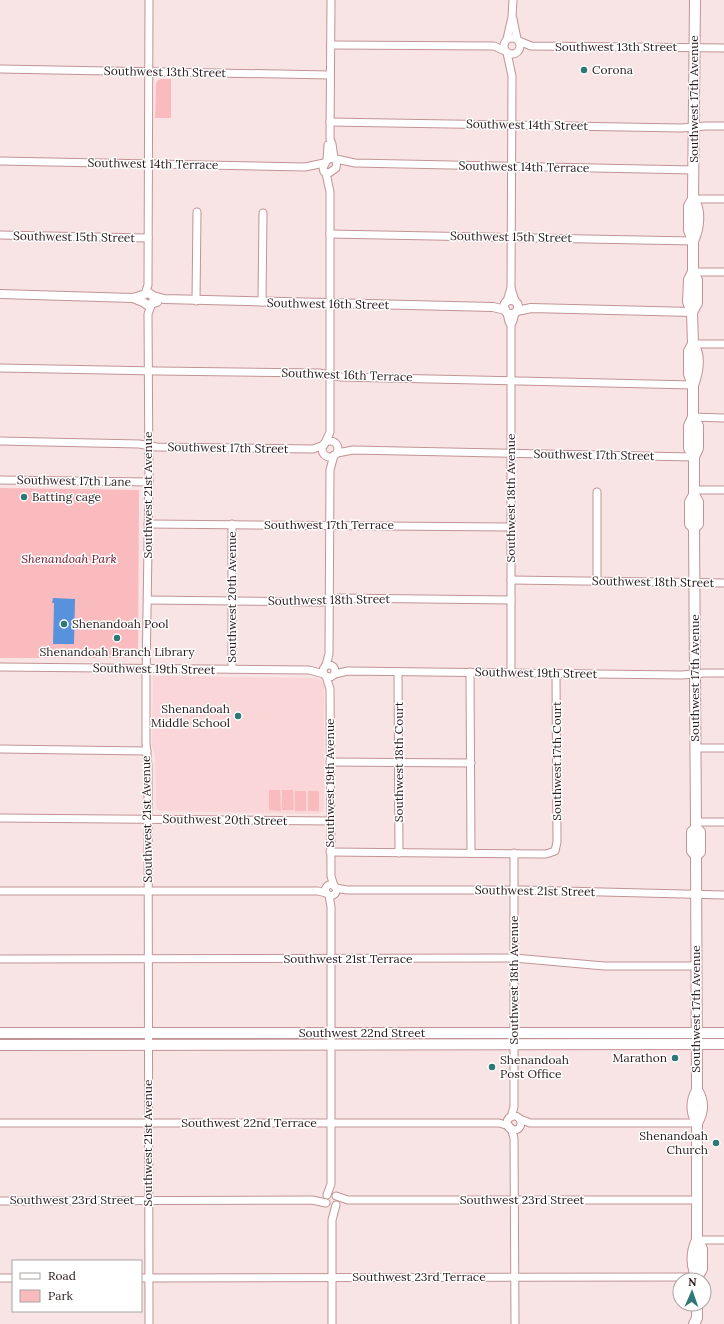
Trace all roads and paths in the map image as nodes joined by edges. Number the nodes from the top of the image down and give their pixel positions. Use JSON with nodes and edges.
{"nodes":[{"id":1,"x":149,"y":0,"type":"edge"},
{"id":2,"x":331,"y":0,"type":"edge"},
{"id":3,"x":512,"y":0,"type":"edge"},
{"id":4,"x":695,"y":0,"type":"edge"},
{"id":5,"x":512,"y":17,"type":"junction"},
{"id":6,"x":506,"y":40,"type":"junction"},
{"id":7,"x":518,"y":40,"type":"junction"},
{"id":8,"x":331,"y":45,"type":"junction"},
{"id":9,"x":494,"y":46,"type":"junction"},
{"id":10,"x":531,"y":46,"type":"junction"},
{"id":11,"x":694,"y":47,"type":"junction"},
{"id":12,"x":724,"y":48,"type":"edge"},
{"id":13,"x":506,"y":52,"type":"junction"},
{"id":14,"x":518,"y":52,"type":"junction"},
{"id":15,"x":0,"y":69,"type":"edge"},
{"id":16,"x":149,"y":71,"type":"junction"},
{"id":17,"x":330,"y":75,"type":"junction"},
{"id":18,"x":512,"y":76,"type":"junction"},
{"id":19,"x":330,"y":122,"type":"junction"},
{"id":20,"x":512,"y":125,"type":"junction"},
{"id":21,"x":694,"y":126,"type":"junction"},
{"id":22,"x":724,"y":126,"type":"edge"},
{"id":23,"x":330,"y":160,"type":"junction"},
{"id":24,"x":0,"y":161,"type":"edge"},
{"id":25,"x":148,"y":164,"type":"junction"},
{"id":26,"x":355,"y":164,"type":"junction"},
{"id":27,"x":512,"y":166,"type":"junction"},
{"id":28,"x":305,"y":167,"type":"junction"},
{"id":29,"x":694,"y":170,"type":"junction"},
{"id":30,"x":330,"y":171,"type":"junction"},
{"id":31,"x":693,"y":199,"type":"junction"},
{"id":32,"x":724,"y":199,"type":"edge"},
{"id":33,"x":197,"y":212,"type":"dead end"},
{"id":34,"x":263,"y":213,"type":"dead end"},
{"id":35,"x":330,"y":234,"type":"junction"},
{"id":36,"x":0,"y":235,"type":"edge"},
{"id":37,"x":511,"y":237,"type":"junction"},
{"id":38,"x":148,"y":238,"type":"junction"},
{"id":39,"x":693,"y":241,"type":"junction"},
{"id":40,"x":693,"y":272,"type":"junction"},
{"id":41,"x":724,"y":272,"type":"edge"},
{"id":42,"x":0,"y":294,"type":"edge"},
{"id":43,"x":149,"y":299,"type":"junction"},
{"id":44,"x":196,"y":301,"type":"junction"},
{"id":45,"x":262,"y":302,"type":"junction"},
{"id":46,"x":330,"y":304,"type":"junction"},
{"id":47,"x":511,"y":307,"type":"junction"},
{"id":48,"x":692,"y":312,"type":"junction"},
{"id":49,"x":693,"y":344,"type":"junction"},
{"id":50,"x":724,"y":344,"type":"edge"},
{"id":51,"x":0,"y":368,"type":"edge"},
{"id":52,"x":148,"y":371,"type":"junction"},
{"id":53,"x":330,"y":374,"type":"junction"},
{"id":54,"x":512,"y":381,"type":"junction"},
{"id":55,"x":693,"y":385,"type":"junction"},
{"id":56,"x":693,"y":417,"type":"junction"},
{"id":57,"x":724,"y":418,"type":"edge"},
{"id":58,"x":330,"y":432,"type":"junction"},
{"id":59,"x":0,"y":441,"type":"edge"},
{"id":60,"x":324,"y":444,"type":"junction"},
{"id":61,"x":336,"y":444,"type":"junction"},
{"id":62,"x":148,"y":446,"type":"junction"},
{"id":63,"x":313,"y":449,"type":"junction"},
{"id":64,"x":350,"y":450,"type":"junction"},
{"id":65,"x":511,"y":453,"type":"junction"},
{"id":66,"x":324,"y":454,"type":"junction"},
{"id":67,"x":336,"y":454,"type":"junction"},
{"id":68,"x":694,"y":457,"type":"junction"},
{"id":69,"x":330,"y":470,"type":"junction"},
{"id":70,"x":0,"y":480,"type":"edge"},
{"id":71,"x":149,"y":482,"type":"junction"},
{"id":72,"x":724,"y":490,"type":"edge"},
{"id":73,"x":597,"y":492,"type":"dead end"},
{"id":74,"x":694,"y":492,"type":"junction"},
{"id":75,"x":148,"y":524,"type":"junction"},
{"id":76,"x":232,"y":524,"type":"junction"},
{"id":77,"x":329,"y":525,"type":"junction"},
{"id":78,"x":511,"y":527,"type":"junction"},
{"id":79,"x":511,"y":580,"type":"junction"},
{"id":80,"x":597,"y":581,"type":"junction"},
{"id":81,"x":695,"y":582,"type":"junction"},
{"id":82,"x":724,"y":583,"type":"edge"},
{"id":83,"x":148,"y":600,"type":"junction"},
{"id":84,"x":329,"y":600,"type":"junction"},
{"id":85,"x":511,"y":600,"type":"junction"},
{"id":86,"x":233,"y":601,"type":"junction"},
{"id":87,"x":0,"y":667,"type":"edge"},
{"id":88,"x":147,"y":668,"type":"junction"},
{"id":89,"x":331,"y":669,"type":"junction"},
{"id":90,"x":232,"y":670,"type":"junction"},
{"id":91,"x":309,"y":670,"type":"junction"},
{"id":92,"x":398,"y":672,"type":"junction"},
{"id":93,"x":470,"y":672,"type":"junction"},
{"id":94,"x":511,"y":673,"type":"junction"},
{"id":95,"x":724,"y":673,"type":"edge"},
{"id":96,"x":556,"y":674,"type":"junction"},
{"id":97,"x":695,"y":674,"type":"junction"},
{"id":98,"x":325,"y":675,"type":"junction"},
{"id":99,"x":330,"y":689,"type":"junction"},
{"id":100,"x":696,"y":748,"type":"junction"},
{"id":101,"x":724,"y":748,"type":"edge"},
{"id":102,"x":0,"y":749,"type":"edge"},
{"id":103,"x":147,"y":751,"type":"junction"},
{"id":104,"x":330,"y":762,"type":"junction"},
{"id":105,"x":398,"y":763,"type":"junction"},
{"id":106,"x":471,"y":763,"type":"junction"},
{"id":107,"x":0,"y":818,"type":"edge"},
{"id":108,"x":148,"y":820,"type":"junction"},
{"id":109,"x":330,"y":821,"type":"junction"},
{"id":110,"x":724,"y":822,"type":"edge"},
{"id":111,"x":696,"y":825,"type":"junction"},
{"id":112,"x":330,"y":852,"type":"junction"},
{"id":113,"x":399,"y":853,"type":"junction"},
{"id":114,"x":471,"y":853,"type":"junction"},
{"id":115,"x":514,"y":853,"type":"junction"},
{"id":116,"x":331,"y":890,"type":"junction"},
{"id":117,"x":514,"y":890,"type":"junction"},
{"id":118,"x":0,"y":891,"type":"edge"},
{"id":119,"x":148,"y":891,"type":"junction"},
{"id":120,"x":696,"y":893,"type":"junction"},
{"id":121,"x":724,"y":895,"type":"edge"},
{"id":122,"x":514,"y":958,"type":"junction"},
{"id":123,"x":0,"y":959,"type":"edge"},
{"id":124,"x":148,"y":959,"type":"junction"},
{"id":125,"x":331,"y":959,"type":"junction"},
{"id":126,"x":696,"y":966,"type":"junction"},
{"id":127,"x":0,"y":1033,"type":"edge"},
{"id":128,"x":148,"y":1033,"type":"junction"},
{"id":129,"x":331,"y":1033,"type":"junction"},
{"id":130,"x":514,"y":1033,"type":"junction"},
{"id":131,"x":697,"y":1033,"type":"junction"},
{"id":132,"x":724,"y":1033,"type":"edge"},
{"id":133,"x":514,"y":1044,"type":"junction"},
{"id":134,"x":697,"y":1044,"type":"junction"},
{"id":135,"x":724,"y":1044,"type":"edge"},
{"id":136,"x":0,"y":1045,"type":"edge"},
{"id":137,"x":148,"y":1045,"type":"junction"},
{"id":138,"x":331,"y":1045,"type":"junction"},
{"id":139,"x":697,"y":1122,"type":"junction"},
{"id":140,"x":0,"y":1123,"type":"edge"},
{"id":141,"x":148,"y":1123,"type":"junction"},
{"id":142,"x":331,"y":1123,"type":"junction"},
{"id":143,"x":514,"y":1123,"type":"junction"},
{"id":144,"x":331,"y":1184,"type":"junction"},
{"id":145,"x":0,"y":1200,"type":"edge"},
{"id":146,"x":148,"y":1200,"type":"junction"},
{"id":147,"x":326,"y":1200,"type":"junction"},
{"id":148,"x":336,"y":1200,"type":"junction"},
{"id":149,"x":514,"y":1200,"type":"junction"},
{"id":150,"x":697,"y":1200,"type":"junction"},
{"id":151,"x":332,"y":1216,"type":"junction"},
{"id":152,"x":697,"y":1240,"type":"junction"},
{"id":153,"x":724,"y":1240,"type":"edge"},
{"id":154,"x":694,"y":1272,"type":"edge"},
{"id":155,"x":514,"y":1277,"type":"junction"},
{"id":156,"x":0,"y":1278,"type":"edge"},
{"id":157,"x":12,"y":1278,"type":"edge"},
{"id":158,"x":145,"y":1278,"type":"edge"},
{"id":159,"x":332,"y":1278,"type":"junction"},
{"id":160,"x":672,"y":1279,"type":"edge"},
{"id":161,"x":697,"y":1312,"type":"edge"},
{"id":162,"x":698,"y":1322,"type":"edge"},
{"id":163,"x":149,"y":1324,"type":"edge"},
{"id":164,"x":332,"y":1324,"type":"edge"},
{"id":165,"x":514,"y":1324,"type":"edge"}],
"edges":[{"from":1,"to":16,"type":"street","name":"Southwest 21st Avenue"},
{"from":2,"to":8,"type":"street"},
{"from":3,"to":5,"type":"street"},
{"from":4,"to":11,"type":"main road","name":"Southwest 17th Avenue"},
{"from":5,"to":6,"type":"street"},
{"from":5,"to":7,"type":"street"},
{"from":6,"to":7,"type":"street"},
{"from":6,"to":9,"type":"street"},
{"from":6,"to":13,"type":"street"},
{"from":7,"to":10,"type":"street","name":"Southwest 13th Street"},
{"from":7,"to":14,"type":"street"},
{"from":8,"to":9,"type":"street"},
{"from":8,"to":17,"type":"street"},
{"from":9,"to":13,"type":"street"},
{"from":10,"to":11,"type":"street","name":"Southwest 13th Street"},
{"from":10,"to":14,"type":"street","name":"Southwest 13th Street"},
{"from":11,"to":12,"type":"street","name":"Southwest 13th Street"},
{"from":11,"to":21,"type":"main road","name":"Southwest 17th Avenue"},
{"from":13,"to":14,"type":"street"},
{"from":13,"to":18,"type":"street"},
{"from":14,"to":18,"type":"street"},
{"from":15,"to":16,"type":"street","name":"Southwest 13th Street"},
{"from":16,"to":17,"type":"street","name":"Southwest 13th Street"},
{"from":16,"to":25,"type":"street","name":"Southwest 21st Avenue"},
{"from":17,"to":19,"type":"street"},
{"from":18,"to":20,"type":"street"},
{"from":19,"to":20,"type":"street","name":"Southwest 14th Street"},
{"from":19,"to":23,"type":"street"},
{"from":20,"to":21,"type":"street","name":"Southwest 14th Street"},
{"from":20,"to":27,"type":"street"},
{"from":21,"to":22,"type":"street","name":"Southwest 14th Street"},
{"from":21,"to":29,"type":"main road","name":"Southwest 17th Avenue"},
{"from":23,"to":26,"type":"street","name":"Southwest 14th Terrace"},
{"from":23,"to":28,"type":"street","name":"Southwest 14th Terrace"},
{"from":23,"to":30,"type":"street"},
{"from":23,"to":30,"type":"street"},
{"from":24,"to":25,"type":"street","name":"Southwest 14th Terrace"},
{"from":25,"to":28,"type":"street","name":"Southwest 14th Terrace"},
{"from":25,"to":38,"type":"street","name":"Southwest 21st Avenue"},
{"from":26,"to":27,"type":"street","name":"Southwest 14th Terrace"},
{"from":26,"to":30,"type":"street","name":"Southwest 14th Terrace"},
{"from":27,"to":29,"type":"street","name":"Southwest 14th Terrace"},
{"from":27,"to":37,"type":"street"},
{"from":28,"to":30,"type":"street","name":"Southwest 14th Terrace"},
{"from":29,"to":31,"type":"main road","name":"Southwest 17th Avenue"},
{"from":30,"to":35,"type":"street"},
{"from":31,"to":32,"type":"street"},
{"from":31,"to":39,"type":"main road","name":"Southwest 17th Avenue"},
{"from":33,"to":44,"type":"street"},
{"from":34,"to":45,"type":"street"},
{"from":35,"to":37,"type":"street","name":"Southwest 15th Street"},
{"from":35,"to":46,"type":"street"},
{"from":36,"to":38,"type":"street","name":"Southwest 15th Street"},
{"from":37,"to":39,"type":"street","name":"Southwest 15th Street"},
{"from":37,"to":47,"type":"street"},
{"from":38,"to":43,"type":"street","name":"Southwest 21st Avenue"},
{"from":39,"to":40,"type":"main road","name":"Southwest 17th Avenue"},
{"from":40,"to":41,"type":"street"},
{"from":40,"to":48,"type":"main road","name":"Southwest 17th Avenue"},
{"from":42,"to":43,"type":"street","name":"Southwest 16th Street"},
{"from":43,"to":44,"type":"street","name":"Southwest 16th Street"},
{"from":43,"to":52,"type":"street","name":"Southwest 21st Avenue"},
{"from":44,"to":45,"type":"street","name":"Southwest 16th Street"},
{"from":45,"to":46,"type":"street","name":"Southwest 16th Street"},
{"from":46,"to":47,"type":"street","name":"Southwest 16th Street"},
{"from":46,"to":53,"type":"street"},
{"from":47,"to":48,"type":"street","name":"Southwest 16th Street"},
{"from":47,"to":54,"type":"street","name":"Southwest 18th Avenue"},
{"from":48,"to":49,"type":"main road","name":"Southwest 17th Avenue"},
{"from":49,"to":50,"type":"street"},
{"from":49,"to":55,"type":"main road","name":"Southwest 17th Avenue"},
{"from":51,"to":52,"type":"street","name":"Southwest 16th Terrace"},
{"from":52,"to":53,"type":"street","name":"Southwest 16th Terrace"},
{"from":52,"to":62,"type":"street","name":"Southwest 21st Avenue"},
{"from":53,"to":54,"type":"street","name":"Southwest 16th Terrace"},
{"from":53,"to":58,"type":"street"},
{"from":54,"to":55,"type":"street","name":"Southwest 16th Terrace"},
{"from":54,"to":65,"type":"street","name":"Southwest 18th Avenue"},
{"from":55,"to":56,"type":"main road","name":"Southwest 17th Avenue"},
{"from":56,"to":57,"type":"street"},
{"from":56,"to":68,"type":"main road","name":"Southwest 17th Avenue"},
{"from":58,"to":60,"type":"street"},
{"from":58,"to":61,"type":"street"},
{"from":59,"to":62,"type":"street","name":"Southwest 17th Street"},
{"from":60,"to":61,"type":"street"},
{"from":60,"to":63,"type":"street","name":"Southwest 17th Street"},
{"from":60,"to":66,"type":"street"},
{"from":61,"to":64,"type":"street","name":"Southwest 17th Street"},
{"from":61,"to":67,"type":"street"},
{"from":62,"to":63,"type":"street","name":"Southwest 17th Street"},
{"from":62,"to":71,"type":"street","name":"Southwest 21st Avenue"},
{"from":63,"to":66,"type":"street","name":"Southwest 17th Street"},
{"from":64,"to":65,"type":"street","name":"Southwest 17th Street"},
{"from":64,"to":67,"type":"street","name":"Southwest 17th Street"},
{"from":65,"to":68,"type":"street","name":"Southwest 17th Street"},
{"from":65,"to":78,"type":"street","name":"Southwest 18th Avenue"},
{"from":66,"to":67,"type":"street"},
{"from":66,"to":69,"type":"street","name":"Southwest 19th Avenue"},
{"from":67,"to":69,"type":"street","name":"Southwest 19th Avenue"},
{"from":68,"to":74,"type":"main road","name":"Southwest 17th Avenue"},
{"from":69,"to":77,"type":"street","name":"Southwest 19th Avenue"},
{"from":70,"to":71,"type":"street","name":"Southwest 17th Lane"},
{"from":71,"to":75,"type":"street","name":"Southwest 21st Avenue"},
{"from":72,"to":74,"type":"street"},
{"from":73,"to":80,"type":"street"},
{"from":74,"to":81,"type":"main road","name":"Southwest 17th Avenue"},
{"from":75,"to":76,"type":"street","name":"Southwest 17th Terrace"},
{"from":75,"to":83,"type":"street","name":"Southwest 21st Avenue"},
{"from":76,"to":77,"type":"street","name":"Southwest 17th Terrace"},
{"from":76,"to":86,"type":"street","name":"Southwest 20th Avenue"},
{"from":77,"to":78,"type":"street","name":"Southwest 17th Terrace"},
{"from":77,"to":84,"type":"street","name":"Southwest 19th Avenue"},
{"from":78,"to":79,"type":"street","name":"Southwest 18th Avenue"},
{"from":79,"to":80,"type":"street","name":"Southwest 18th Street"},
{"from":79,"to":85,"type":"street","name":"Southwest 18th Avenue"},
{"from":80,"to":81,"type":"street","name":"Southwest 18th Street"},
{"from":81,"to":82,"type":"street","name":"Southwest 18th Street"},
{"from":81,"to":97,"type":"main road","name":"Southwest 17th Avenue"},
{"from":83,"to":86,"type":"street","name":"Southwest 18th Street"},
{"from":83,"to":88,"type":"street","name":"Southwest 21st Avenue"},
{"from":84,"to":85,"type":"street","name":"Southwest 18th Street"},
{"from":84,"to":86,"type":"street","name":"Southwest 18th Street"},
{"from":84,"to":89,"type":"street","name":"Southwest 19th Avenue"},
{"from":85,"to":94,"type":"street","name":"Southwest 18th Avenue"},
{"from":86,"to":90,"type":"street","name":"Southwest 20th Avenue"},
{"from":87,"to":88,"type":"street","name":"Southwest 19th Street"},
{"from":88,"to":90,"type":"street","name":"Southwest 19th Street"},
{"from":88,"to":103,"type":"street","name":"Southwest 21st Avenue"},
{"from":89,"to":91,"type":"street","name":"Southwest 19th Street"},
{"from":89,"to":92,"type":"street","name":"Southwest 19th Street"},
{"from":89,"to":98,"type":"street"},
{"from":89,"to":99,"type":"street","name":"Southwest 19th Avenue"},
{"from":90,"to":91,"type":"street","name":"Southwest 19th Street"},
{"from":91,"to":98,"type":"street","name":"Southwest 19th Street"},
{"from":92,"to":93,"type":"street","name":"Southwest 19th Street"},
{"from":92,"to":105,"type":"street","name":"Southwest 18th Court"},
{"from":93,"to":94,"type":"street","name":"Southwest 19th Street"},
{"from":93,"to":106,"type":"street"},
{"from":94,"to":96,"type":"street","name":"Southwest 19th Street"},
{"from":95,"to":97,"type":"street","name":"Southwest 19th Street"},
{"from":96,"to":97,"type":"street","name":"Southwest 19th Street"},
{"from":96,"to":115,"type":"street","name":"Southwest 17th Court"},
{"from":97,"to":100,"type":"main road","name":"Southwest 17th Avenue"},
{"from":98,"to":99,"type":"street","name":"Southwest 19th Avenue"},
{"from":99,"to":104,"type":"street","name":"Southwest 19th Avenue"},
{"from":100,"to":101,"type":"street"},
{"from":100,"to":111,"type":"main road","name":"Southwest 17th Avenue"},
{"from":102,"to":103,"type":"street"},
{"from":103,"to":108,"type":"street","name":"Southwest 21st Avenue"},
{"from":104,"to":105,"type":"street"},
{"from":104,"to":109,"type":"street","name":"Southwest 19th Avenue"},
{"from":105,"to":106,"type":"street"},
{"from":105,"to":113,"type":"street","name":"Southwest 18th Court"},
{"from":106,"to":114,"type":"street"},
{"from":107,"to":108,"type":"street","name":"Southwest 20th Street"},
{"from":108,"to":109,"type":"street","name":"Southwest 20th Street"},
{"from":108,"to":119,"type":"street","name":"Southwest 21st Avenue"},
{"from":109,"to":112,"type":"street","name":"Southwest 19th Avenue"},
{"from":110,"to":111,"type":"street"},
{"from":111,"to":120,"type":"main road","name":"Southwest 17th Avenue"},
{"from":112,"to":113,"type":"street"},
{"from":112,"to":116,"type":"street","name":"Southwest 19th Avenue"},
{"from":113,"to":114,"type":"street"},
{"from":114,"to":115,"type":"street"},
{"from":115,"to":117,"type":"street","name":"Southwest 18th Avenue"},
{"from":116,"to":117,"type":"street","name":"Southwest 21st Street"},
{"from":116,"to":119,"type":"street","name":"Southwest 21st Street"},
{"from":116,"to":125,"type":"street","name":"Southwest 19th Avenue"},
{"from":117,"to":120,"type":"street","name":"Southwest 21st Street"},
{"from":117,"to":122,"type":"street","name":"Southwest 18th Avenue"},
{"from":118,"to":119,"type":"street","name":"Southwest 21st Street"},
{"from":119,"to":124,"type":"street","name":"Southwest 21st Avenue"},
{"from":120,"to":121,"type":"street","name":"Southwest 21st Street"},
{"from":120,"to":126,"type":"main road","name":"Southwest 17th Avenue"},
{"from":122,"to":125,"type":"street","name":"Southwest 21st Terrace"},
{"from":122,"to":126,"type":"street","name":"Southwest 21st Terrace"},
{"from":122,"to":130,"type":"street","name":"Southwest 18th Avenue"},
{"from":123,"to":124,"type":"street","name":"Southwest 21st Terrace"},
{"from":124,"to":125,"type":"street","name":"Southwest 21st Terrace"},
{"from":124,"to":128,"type":"street","name":"Southwest 21st Avenue"},
{"from":125,"to":129,"type":"street","name":"Southwest 19th Avenue"},
{"from":126,"to":131,"type":"main road","name":"Southwest 17th Avenue"},
{"from":127,"to":128,"type":"main road","name":"Southwest 22nd Street"},
{"from":128,"to":129,"type":"main road","name":"Southwest 22nd Street"},
{"from":128,"to":137,"type":"street","name":"Southwest 21st Avenue"},
{"from":129,"to":130,"type":"main road","name":"Southwest 22nd Street"},
{"from":129,"to":138,"type":"street","name":"Southwest 19th Avenue"},
{"from":130,"to":131,"type":"main road","name":"Southwest 22nd Street"},
{"from":130,"to":133,"type":"street","name":"Southwest 18th Avenue"},
{"from":131,"to":132,"type":"main road","name":"Southwest 22nd Street"},
{"from":131,"to":134,"type":"main road","name":"Southwest 17th Avenue"},
{"from":133,"to":134,"type":"main road","name":"Southwest 22nd Street"},
{"from":133,"to":138,"type":"main road","name":"Southwest 22nd Street"},
{"from":133,"to":143,"type":"street","name":"Southwest 18th Avenue"},
{"from":134,"to":135,"type":"main road","name":"Southwest 22nd Street"},
{"from":134,"to":139,"type":"main road","name":"Southwest 17th Avenue"},
{"from":136,"to":137,"type":"main road","name":"Southwest 22nd Street"},
{"from":137,"to":138,"type":"main road","name":"Southwest 22nd Street"},
{"from":137,"to":141,"type":"street","name":"Southwest 21st Avenue"},
{"from":138,"to":142,"type":"street","name":"Southwest 19th Avenue"},
{"from":139,"to":143,"type":"street","name":"Southwest 22nd Terrace"},
{"from":139,"to":150,"type":"main road","name":"Southwest 17th Avenue"},
{"from":140,"to":141,"type":"street","name":"Southwest 22nd Terrace"},
{"from":141,"to":142,"type":"street","name":"Southwest 22nd Terrace"},
{"from":141,"to":146,"type":"street","name":"Southwest 21st Avenue"},
{"from":142,"to":143,"type":"street","name":"Southwest 22nd Terrace"},
{"from":142,"to":144,"type":"street","name":"Southwest 19th Avenue"},
{"from":143,"to":149,"type":"street","name":"Southwest 18th Avenue"},
{"from":144,"to":147,"type":"street","name":"Southwest 19th Avenue"},
{"from":144,"to":148,"type":"street","name":"Southwest 19th Avenue"},
{"from":145,"to":146,"type":"street","name":"Southwest 23rd Street"},
{"from":146,"to":147,"type":"street","name":"Southwest 23rd Street"},
{"from":146,"to":158,"type":"street","name":"Southwest 21st Avenue"},
{"from":147,"to":148,"type":"street"},
{"from":147,"to":148,"type":"street"},
{"from":147,"to":151,"type":"street"},
{"from":148,"to":149,"type":"street","name":"Southwest 23rd Street"},
{"from":148,"to":151,"type":"street"},
{"from":149,"to":150,"type":"street","name":"Southwest 23rd Street"},
{"from":149,"to":155,"type":"street","name":"Southwest 18th Avenue"},
{"from":150,"to":152,"type":"main road","name":"Southwest 17th Avenue"},
{"from":151,"to":159,"type":"street"},
{"from":152,"to":153,"type":"street"},
{"from":152,"to":154,"type":"main road","name":"Southwest 17th Avenue"},
{"from":155,"to":159,"type":"street","name":"Southwest 23rd Terrace"},
{"from":155,"to":160,"type":"street","name":"Southwest 23rd Terrace"},
{"from":155,"to":165,"type":"street","name":"Southwest 18th Avenue"},
{"from":156,"to":157,"type":"street"},
{"from":158,"to":159,"type":"street","name":"Southwest 23rd Terrace"},
{"from":158,"to":163,"type":"street","name":"Southwest 21st Avenue"},
{"from":159,"to":164,"type":"street"},
{"from":161,"to":162,"type":"main road"}]}
